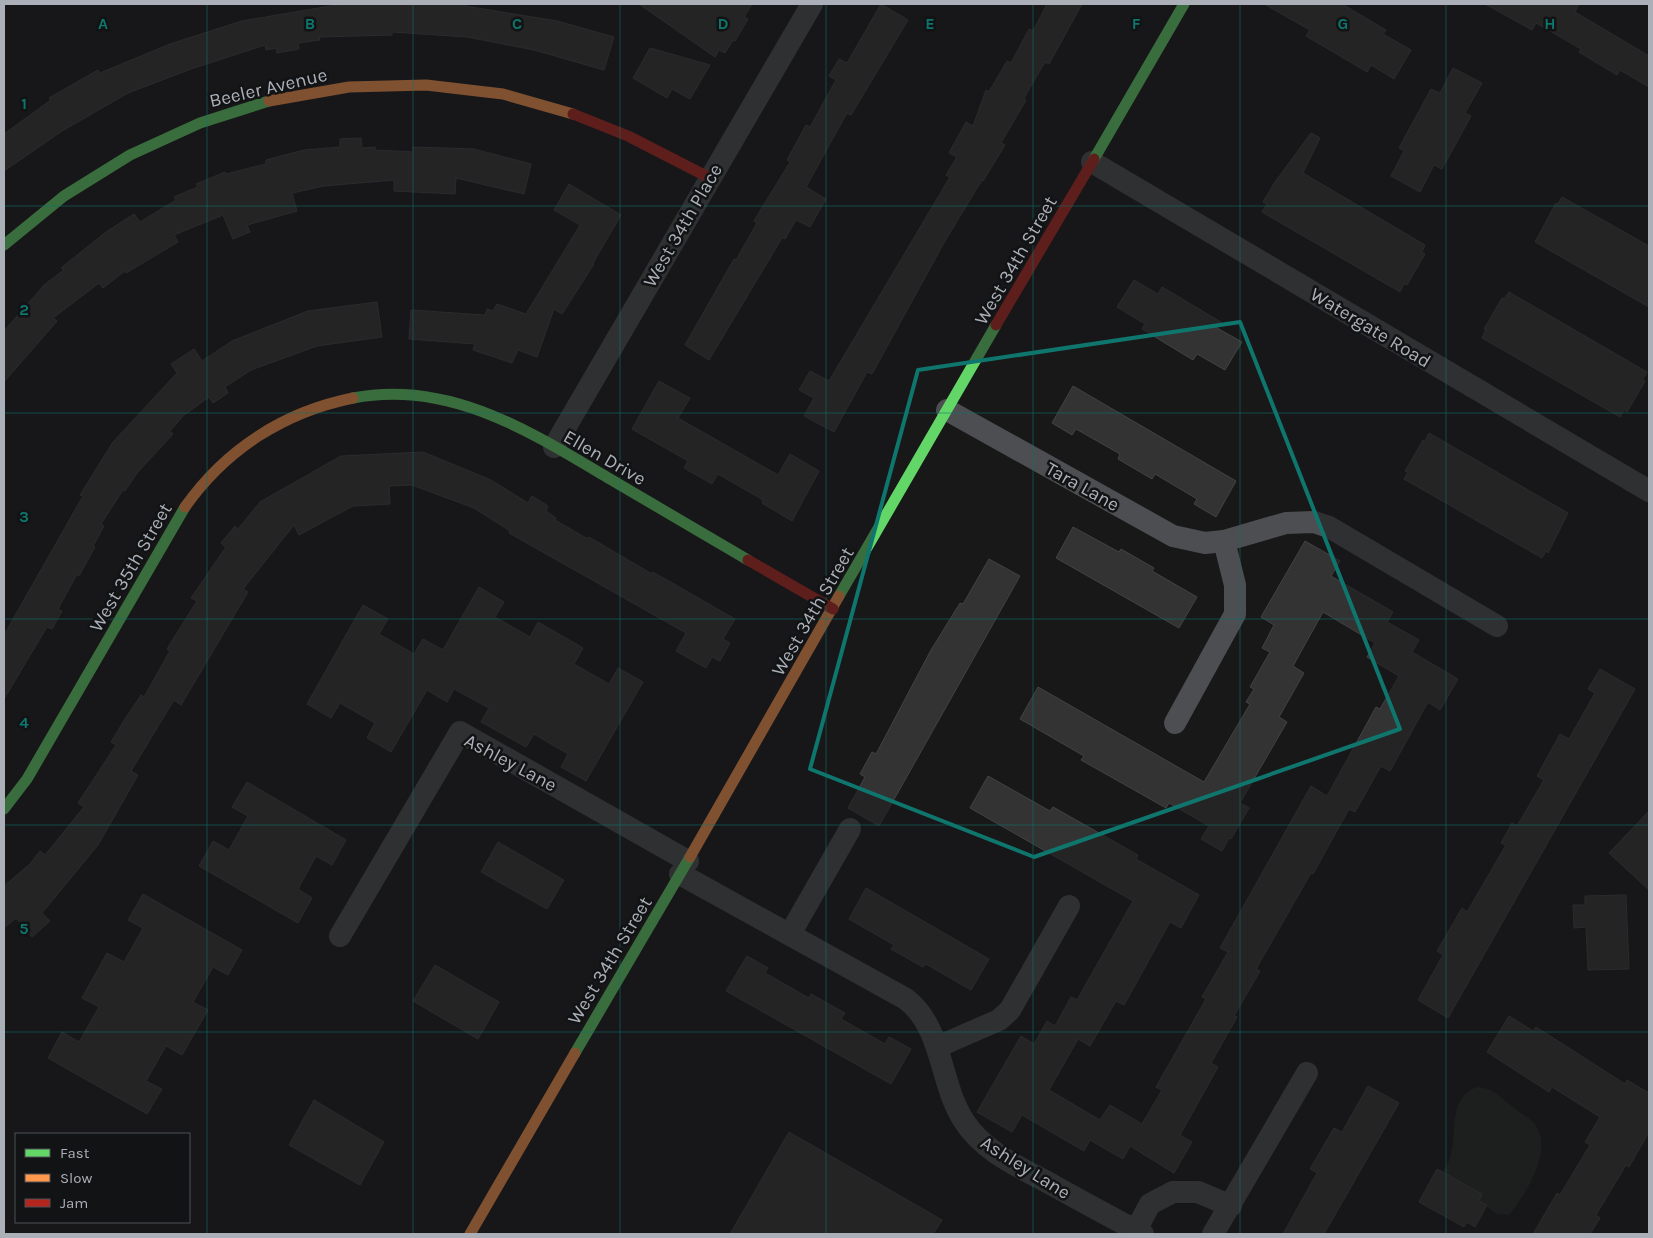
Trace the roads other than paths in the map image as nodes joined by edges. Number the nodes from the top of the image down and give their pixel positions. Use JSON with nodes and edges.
{"nodes":[{"id":1,"x":812,"y":4,"type":"edge"},
{"id":2,"x":1184,"y":4,"type":"edge"},
{"id":3,"x":1092,"y":162,"type":"junction"},
{"id":4,"x":710,"y":178,"type":"junction"},
{"id":5,"x":4,"y":245,"type":"edge"},
{"id":6,"x":340,"y":400,"type":"joint"},
{"id":7,"x":947,"y":410,"type":"junction"},
{"id":8,"x":554,"y":447,"type":"junction"},
{"id":9,"x":1649,"y":491,"type":"edge"},
{"id":10,"x":1224,"y":541,"type":"junction"},
{"id":11,"x":834,"y":609,"type":"junction"},
{"id":12,"x":1496,"y":626,"type":"dead end"},
{"id":13,"x":1175,"y":724,"type":"dead end"},
{"id":14,"x":4,"y":809,"type":"edge"},
{"id":15,"x":850,"y":829,"type":"dead end"},
{"id":16,"x":684,"y":868,"type":"junction"},
{"id":17,"x":1069,"y":906,"type":"dead end"},
{"id":18,"x":790,"y":934,"type":"junction"},
{"id":19,"x":340,"y":936,"type":"dead end"},
{"id":20,"x":937,"y":1047,"type":"junction"},
{"id":21,"x":1307,"y":1073,"type":"dead end"},
{"id":22,"x":1231,"y":1206,"type":"junction"},
{"id":23,"x":1140,"y":1232,"type":"edge"},
{"id":24,"x":470,"y":1234,"type":"edge"},
{"id":25,"x":1213,"y":1234,"type":"edge"}],
"edges":[{"from":1,"to":4,"type":"street","name":"West 34th Place"},
{"from":2,"to":3,"type":"street","name":"West 34th Street"},
{"from":3,"to":7,"type":"street","name":"West 34th Street"},
{"from":3,"to":9,"type":"street","name":"Watergate Road"},
{"from":4,"to":5,"type":"street","name":"Beeler Avenue"},
{"from":4,"to":8,"type":"street","name":"West 34th Place"},
{"from":6,"to":8,"type":"street","name":"Ellen Drive"},
{"from":6,"to":14,"type":"street","name":"West 35th Street"},
{"from":7,"to":10,"type":"street","name":"Tara Lane"},
{"from":7,"to":11,"type":"street","name":"West 34th Street"},
{"from":8,"to":11,"type":"street","name":"Ellen Drive"},
{"from":10,"to":12,"type":"street","name":"Tara Lane"},
{"from":10,"to":13,"type":"street"},
{"from":11,"to":16,"type":"street","name":"West 34th Street"},
{"from":15,"to":18,"type":"street"},
{"from":16,"to":18,"type":"street","name":"Ashley Lane"},
{"from":16,"to":19,"type":"street","name":"Ashley Lane"},
{"from":16,"to":24,"type":"street","name":"West 34th Street"},
{"from":17,"to":20,"type":"street"},
{"from":18,"to":20,"type":"street","name":"Ashley Lane"},
{"from":20,"to":23,"type":"street","name":"Ashley Lane"},
{"from":21,"to":22,"type":"street"},
{"from":22,"to":23,"type":"street","name":"Ashley Lane"},
{"from":22,"to":25,"type":"street"}]}
